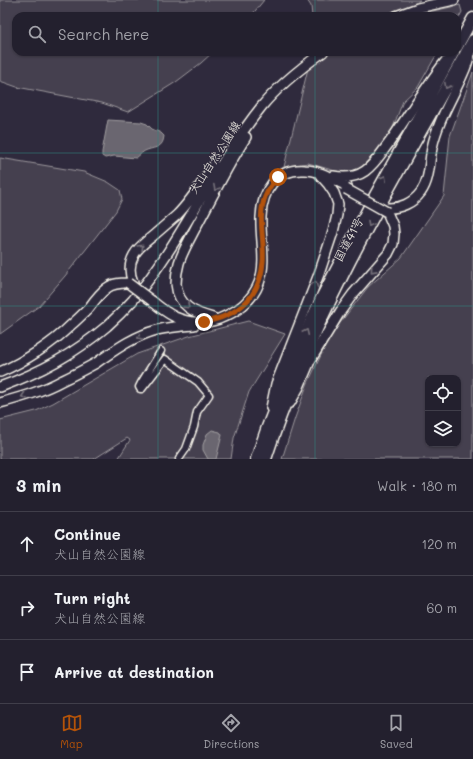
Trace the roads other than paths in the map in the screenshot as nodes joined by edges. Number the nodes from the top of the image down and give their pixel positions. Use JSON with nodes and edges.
{"nodes":[{"id":1,"x":454,"y":0,"type":"edge"},
{"id":2,"x":407,"y":12,"type":"edge"},
{"id":3,"x":473,"y":18,"type":"edge"},
{"id":4,"x":461,"y":39,"type":"edge"},
{"id":5,"x":473,"y":40,"type":"edge"},
{"id":6,"x":473,"y":46,"type":"edge"},
{"id":7,"x":318,"y":56,"type":"edge"},
{"id":8,"x":450,"y":56,"type":"edge"},
{"id":9,"x":451,"y":56,"type":"edge"},
{"id":10,"x":262,"y":105,"type":"junction"},
{"id":11,"x":318,"y":173,"type":"junction"},
{"id":12,"x":387,"y":210,"type":"junction"},
{"id":13,"x":130,"y":282,"type":"junction"},
{"id":14,"x":217,"y":320,"type":"junction"},
{"id":15,"x":204,"y":322,"type":"junction"},
{"id":16,"x":161,"y":351,"type":"dead end"},
{"id":17,"x":0,"y":372,"type":"edge"},
{"id":18,"x":0,"y":387,"type":"edge"},
{"id":19,"x":0,"y":403,"type":"edge"},
{"id":20,"x":271,"y":428,"type":"junction"},
{"id":21,"x":179,"y":459,"type":"edge"},
{"id":22,"x":256,"y":459,"type":"edge"},
{"id":23,"x":266,"y":459,"type":"edge"}],
"edges":[{"from":1,"to":2,"type":"main road"},
{"from":3,"to":4,"type":"highway"},
{"from":5,"to":20,"type":"highway","name":"国道41号","one_way":true},
{"from":6,"to":12,"type":"main road"},
{"from":7,"to":10,"type":"main road","name":"犬山自然公園線"},
{"from":8,"to":11,"type":"main road"},
{"from":20,"to":9,"type":"highway","name":"国道41号","one_way":true},
{"from":13,"to":10,"type":"main road","one_way":true},
{"from":10,"to":14,"type":"main road","one_way":true},
{"from":10,"to":18,"type":"main road","name":"犬山自然公園線"},
{"from":11,"to":12,"type":"main road"},
{"from":11,"to":14,"type":"main road"},
{"from":20,"to":11,"type":"main road","one_way":true},
{"from":12,"to":20,"type":"main road","one_way":true},
{"from":13,"to":15,"type":"main road","bridge":true},
{"from":13,"to":17,"type":"main road"},
{"from":14,"to":15,"type":"main road"},
{"from":15,"to":19,"type":"main road","one_way":true},
{"from":16,"to":21,"type":"street"},
{"from":20,"to":22,"type":"highway","name":"国道41号"},
{"from":20,"to":23,"type":"highway","name":"国道41号"}]}
